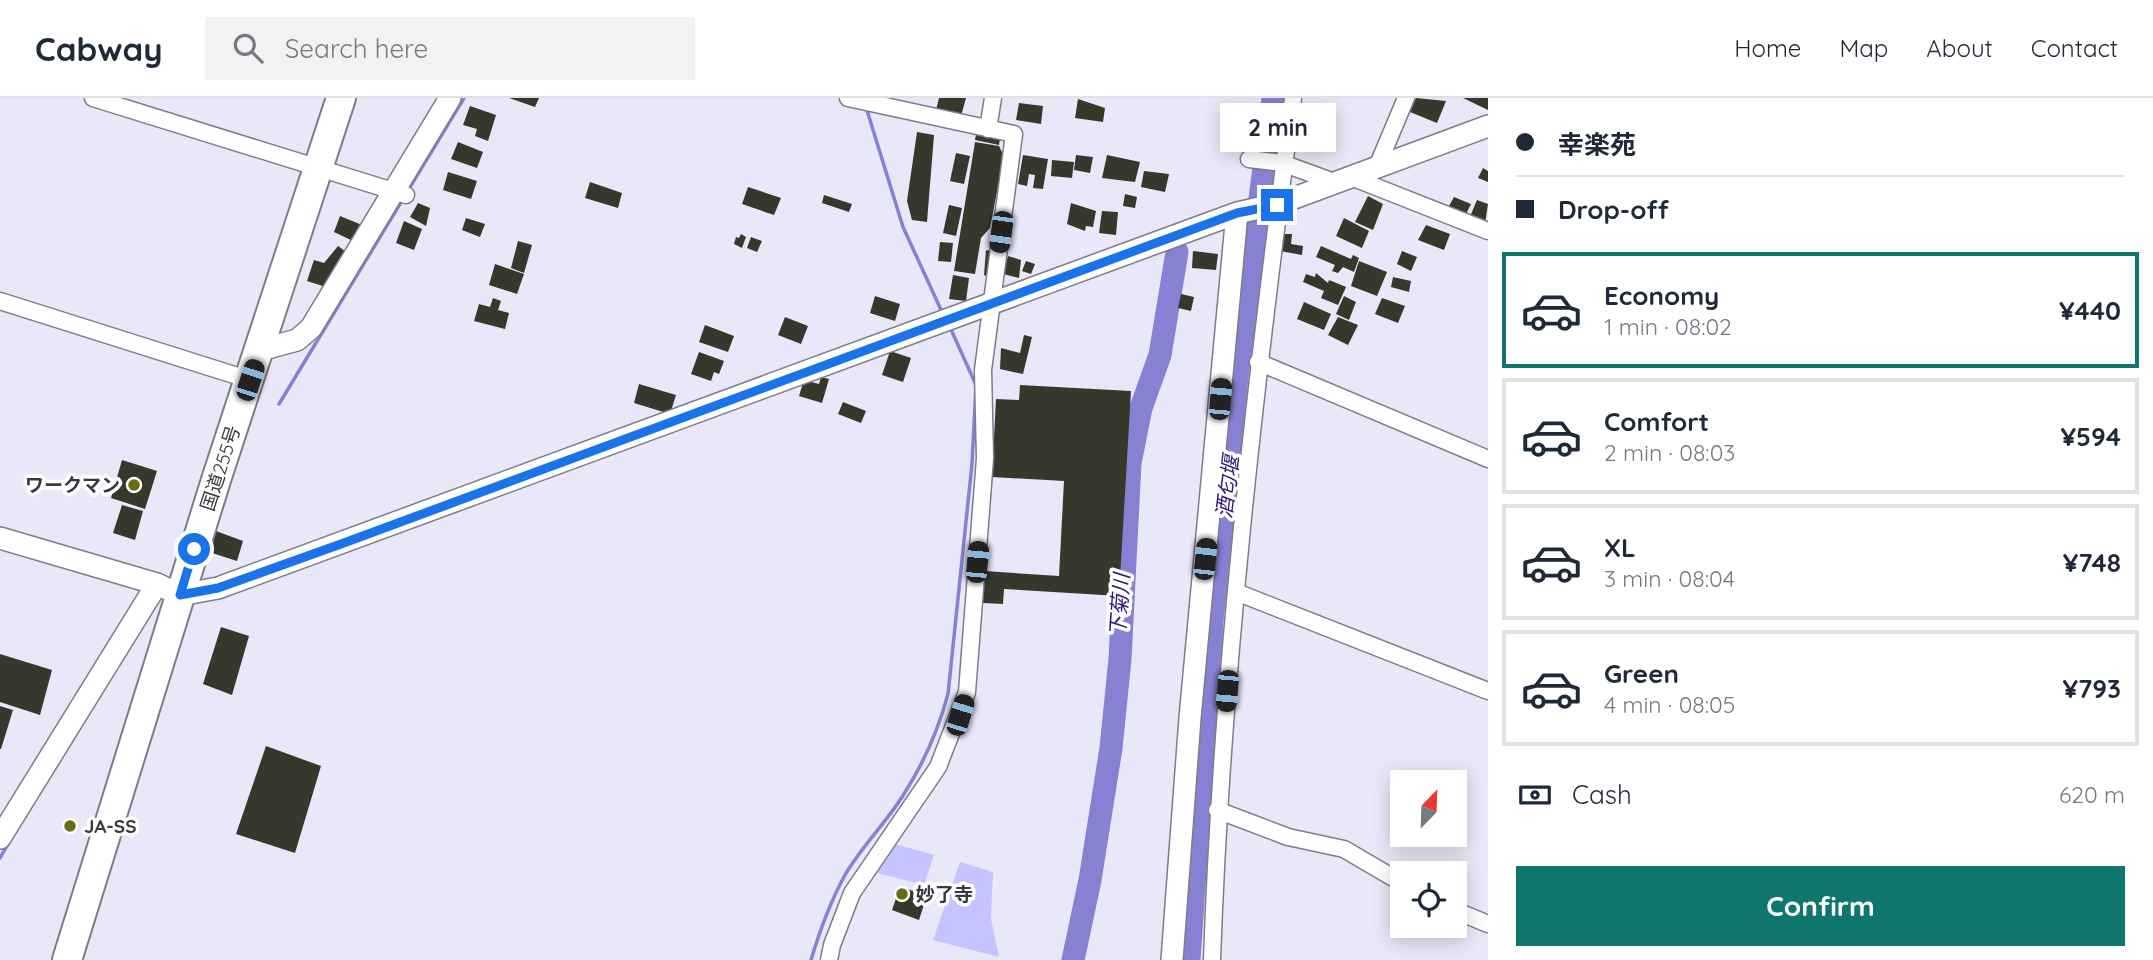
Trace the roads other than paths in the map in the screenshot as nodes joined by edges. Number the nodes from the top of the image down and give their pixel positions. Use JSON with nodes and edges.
{"nodes":[{"id":1,"x":93,"y":98,"type":"edge"},
{"id":2,"x":341,"y":98,"type":"edge"},
{"id":3,"x":450,"y":98,"type":"edge"},
{"id":4,"x":848,"y":98,"type":"edge"},
{"id":5,"x":993,"y":98,"type":"edge"},
{"id":6,"x":1293,"y":98,"type":"edge"},
{"id":7,"x":1406,"y":98,"type":"edge"},
{"id":8,"x":1488,"y":126,"type":"edge"},
{"id":9,"x":988,"y":129,"type":"junction"},
{"id":10,"x":1249,"y":159,"type":"dead end"},
{"id":11,"x":1282,"y":163,"type":"junction"},
{"id":12,"x":1377,"y":167,"type":"junction"},
{"id":13,"x":319,"y":169,"type":"junction"},
{"id":14,"x":1343,"y":179,"type":"junction"},
{"id":15,"x":398,"y":193,"type":"junction"},
{"id":16,"x":1278,"y":204,"type":"junction"},
{"id":17,"x":1238,"y":213,"type":"junction"},
{"id":18,"x":1488,"y":231,"type":"edge"},
{"id":19,"x":0,"y":301,"type":"edge"},
{"id":20,"x":990,"y":304,"type":"junction"},
{"id":21,"x":260,"y":350,"type":"junction"},
{"id":22,"x":1258,"y":362,"type":"junction"},
{"id":23,"x":250,"y":380,"type":"junction"},
{"id":24,"x":1488,"y":459,"type":"edge"},
{"id":25,"x":0,"y":538,"type":"edge"},
{"id":26,"x":168,"y":589,"type":"junction"},
{"id":27,"x":1236,"y":592,"type":"junction"},
{"id":28,"x":1488,"y":691,"type":"edge"},
{"id":29,"x":1217,"y":810,"type":"junction"},
{"id":30,"x":0,"y":838,"type":"edge"},
{"id":31,"x":1390,"y":876,"type":"edge"},
{"id":32,"x":1467,"y":915,"type":"edge"},
{"id":33,"x":1488,"y":924,"type":"edge"},
{"id":34,"x":67,"y":960,"type":"edge"},
{"id":35,"x":829,"y":960,"type":"edge"},
{"id":36,"x":1172,"y":960,"type":"edge"},
{"id":37,"x":1212,"y":960,"type":"edge"}],
"edges":[{"from":1,"to":13,"type":"street"},
{"from":2,"to":13,"type":"highway","name":"国道255号"},
{"from":3,"to":15,"type":"street"},
{"from":4,"to":9,"type":"street"},
{"from":5,"to":9,"type":"street"},
{"from":6,"to":11,"type":"street"},
{"from":7,"to":12,"type":"street"},
{"from":8,"to":12,"type":"street"},
{"from":9,"to":20,"type":"street"},
{"from":10,"to":11,"type":"street"},
{"from":11,"to":14,"type":"street"},
{"from":11,"to":16,"type":"street"},
{"from":12,"to":14,"type":"street"},
{"from":13,"to":15,"type":"street"},
{"from":13,"to":21,"type":"highway","name":"国道255号"},
{"from":14,"to":16,"type":"street"},
{"from":14,"to":18,"type":"street"},
{"from":15,"to":21,"type":"street"},
{"from":16,"to":17,"type":"street"},
{"from":16,"to":22,"type":"street"},
{"from":17,"to":20,"type":"street"},
{"from":17,"to":36,"type":"street"},
{"from":19,"to":23,"type":"street"},
{"from":20,"to":26,"type":"street"},
{"from":20,"to":35,"type":"street"},
{"from":21,"to":23,"type":"highway","name":"国道255号"},
{"from":22,"to":24,"type":"street"},
{"from":22,"to":27,"type":"street"},
{"from":23,"to":26,"type":"highway","name":"国道255号"},
{"from":25,"to":26,"type":"street"},
{"from":26,"to":30,"type":"street"},
{"from":26,"to":34,"type":"highway","name":"国道255号"},
{"from":27,"to":28,"type":"street"},
{"from":27,"to":29,"type":"street"},
{"from":29,"to":31,"type":"street"},
{"from":29,"to":37,"type":"street"},
{"from":32,"to":33,"type":"street"}]}
